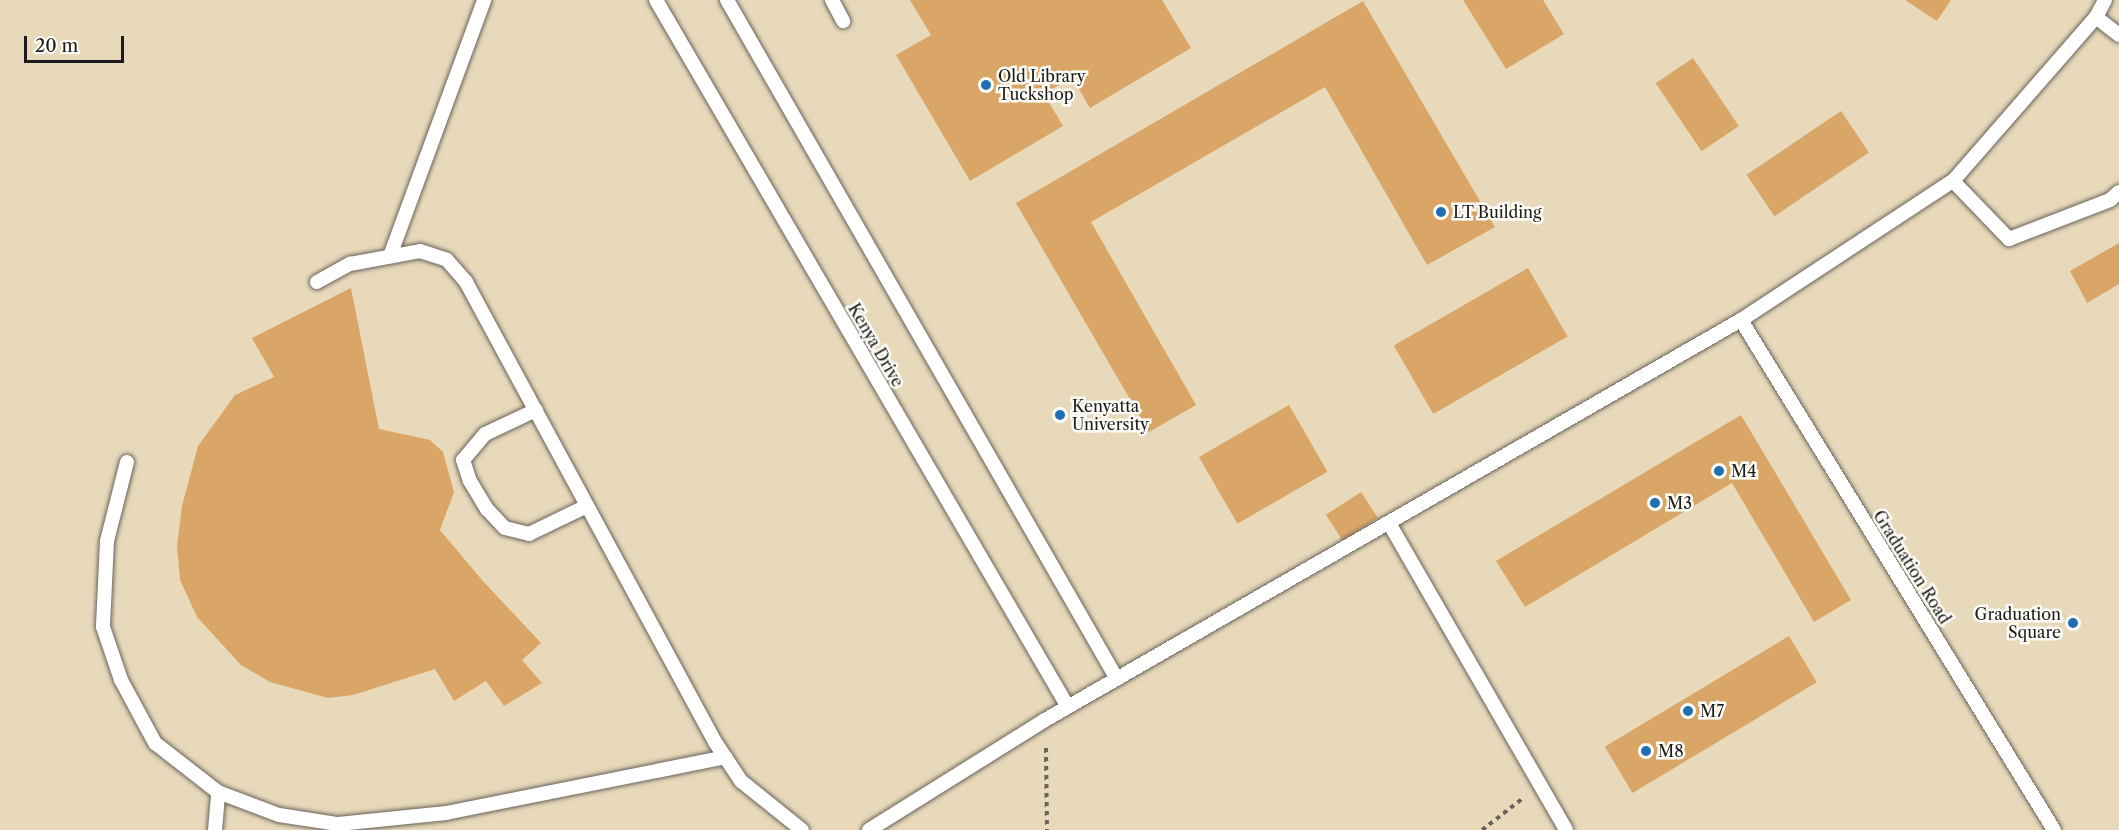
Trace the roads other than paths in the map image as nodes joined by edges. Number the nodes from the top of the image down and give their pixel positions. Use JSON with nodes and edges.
{"nodes":[{"id":1,"x":484,"y":0,"type":"edge"},
{"id":2,"x":656,"y":0,"type":"edge"},
{"id":3,"x":727,"y":0,"type":"edge"},
{"id":4,"x":832,"y":0,"type":"edge"},
{"id":5,"x":2105,"y":0,"type":"edge"},
{"id":6,"x":2096,"y":17,"type":"junction"},
{"id":7,"x":843,"y":21,"type":"dead end"},
{"id":8,"x":2119,"y":35,"type":"edge"},
{"id":9,"x":1953,"y":181,"type":"junction"},
{"id":10,"x":2119,"y":192,"type":"edge"},
{"id":11,"x":390,"y":256,"type":"junction"},
{"id":12,"x":317,"y":282,"type":"dead end"},
{"id":13,"x":1741,"y":321,"type":"junction"},
{"id":14,"x":536,"y":410,"type":"junction"},
{"id":15,"x":127,"y":462,"type":"dead end"},
{"id":16,"x":587,"y":506,"type":"junction"},
{"id":17,"x":1389,"y":523,"type":"junction"},
{"id":18,"x":1117,"y":679,"type":"junction"},
{"id":19,"x":1068,"y":707,"type":"junction"},
{"id":20,"x":725,"y":758,"type":"junction"},
{"id":21,"x":218,"y":792,"type":"junction"},
{"id":22,"x":215,"y":830,"type":"edge"},
{"id":23,"x":802,"y":830,"type":"edge"},
{"id":24,"x":869,"y":830,"type":"edge"},
{"id":25,"x":1566,"y":830,"type":"edge"},
{"id":26,"x":2054,"y":830,"type":"edge"}],
"edges":[{"from":1,"to":11,"type":"lane"},
{"from":2,"to":19,"type":"lane","name":"Kenya Drive"},
{"from":3,"to":18,"type":"lane"},
{"from":4,"to":7,"type":"lane"},
{"from":5,"to":6,"type":"lane"},
{"from":6,"to":8,"type":"lane"},
{"from":6,"to":9,"type":"lane"},
{"from":9,"to":10,"type":"lane"},
{"from":9,"to":13,"type":"lane"},
{"from":11,"to":12,"type":"lane"},
{"from":11,"to":14,"type":"lane"},
{"from":13,"to":17,"type":"lane"},
{"from":13,"to":26,"type":"lane","name":"Graduation Road"},
{"from":14,"to":16,"type":"lane"},
{"from":14,"to":16,"type":"lane"},
{"from":15,"to":21,"type":"lane"},
{"from":16,"to":20,"type":"lane"},
{"from":17,"to":18,"type":"lane"},
{"from":17,"to":25,"type":"lane"},
{"from":18,"to":19,"type":"lane"},
{"from":19,"to":24,"type":"lane"},
{"from":20,"to":21,"type":"lane"},
{"from":20,"to":23,"type":"lane"},
{"from":21,"to":22,"type":"lane"}]}
